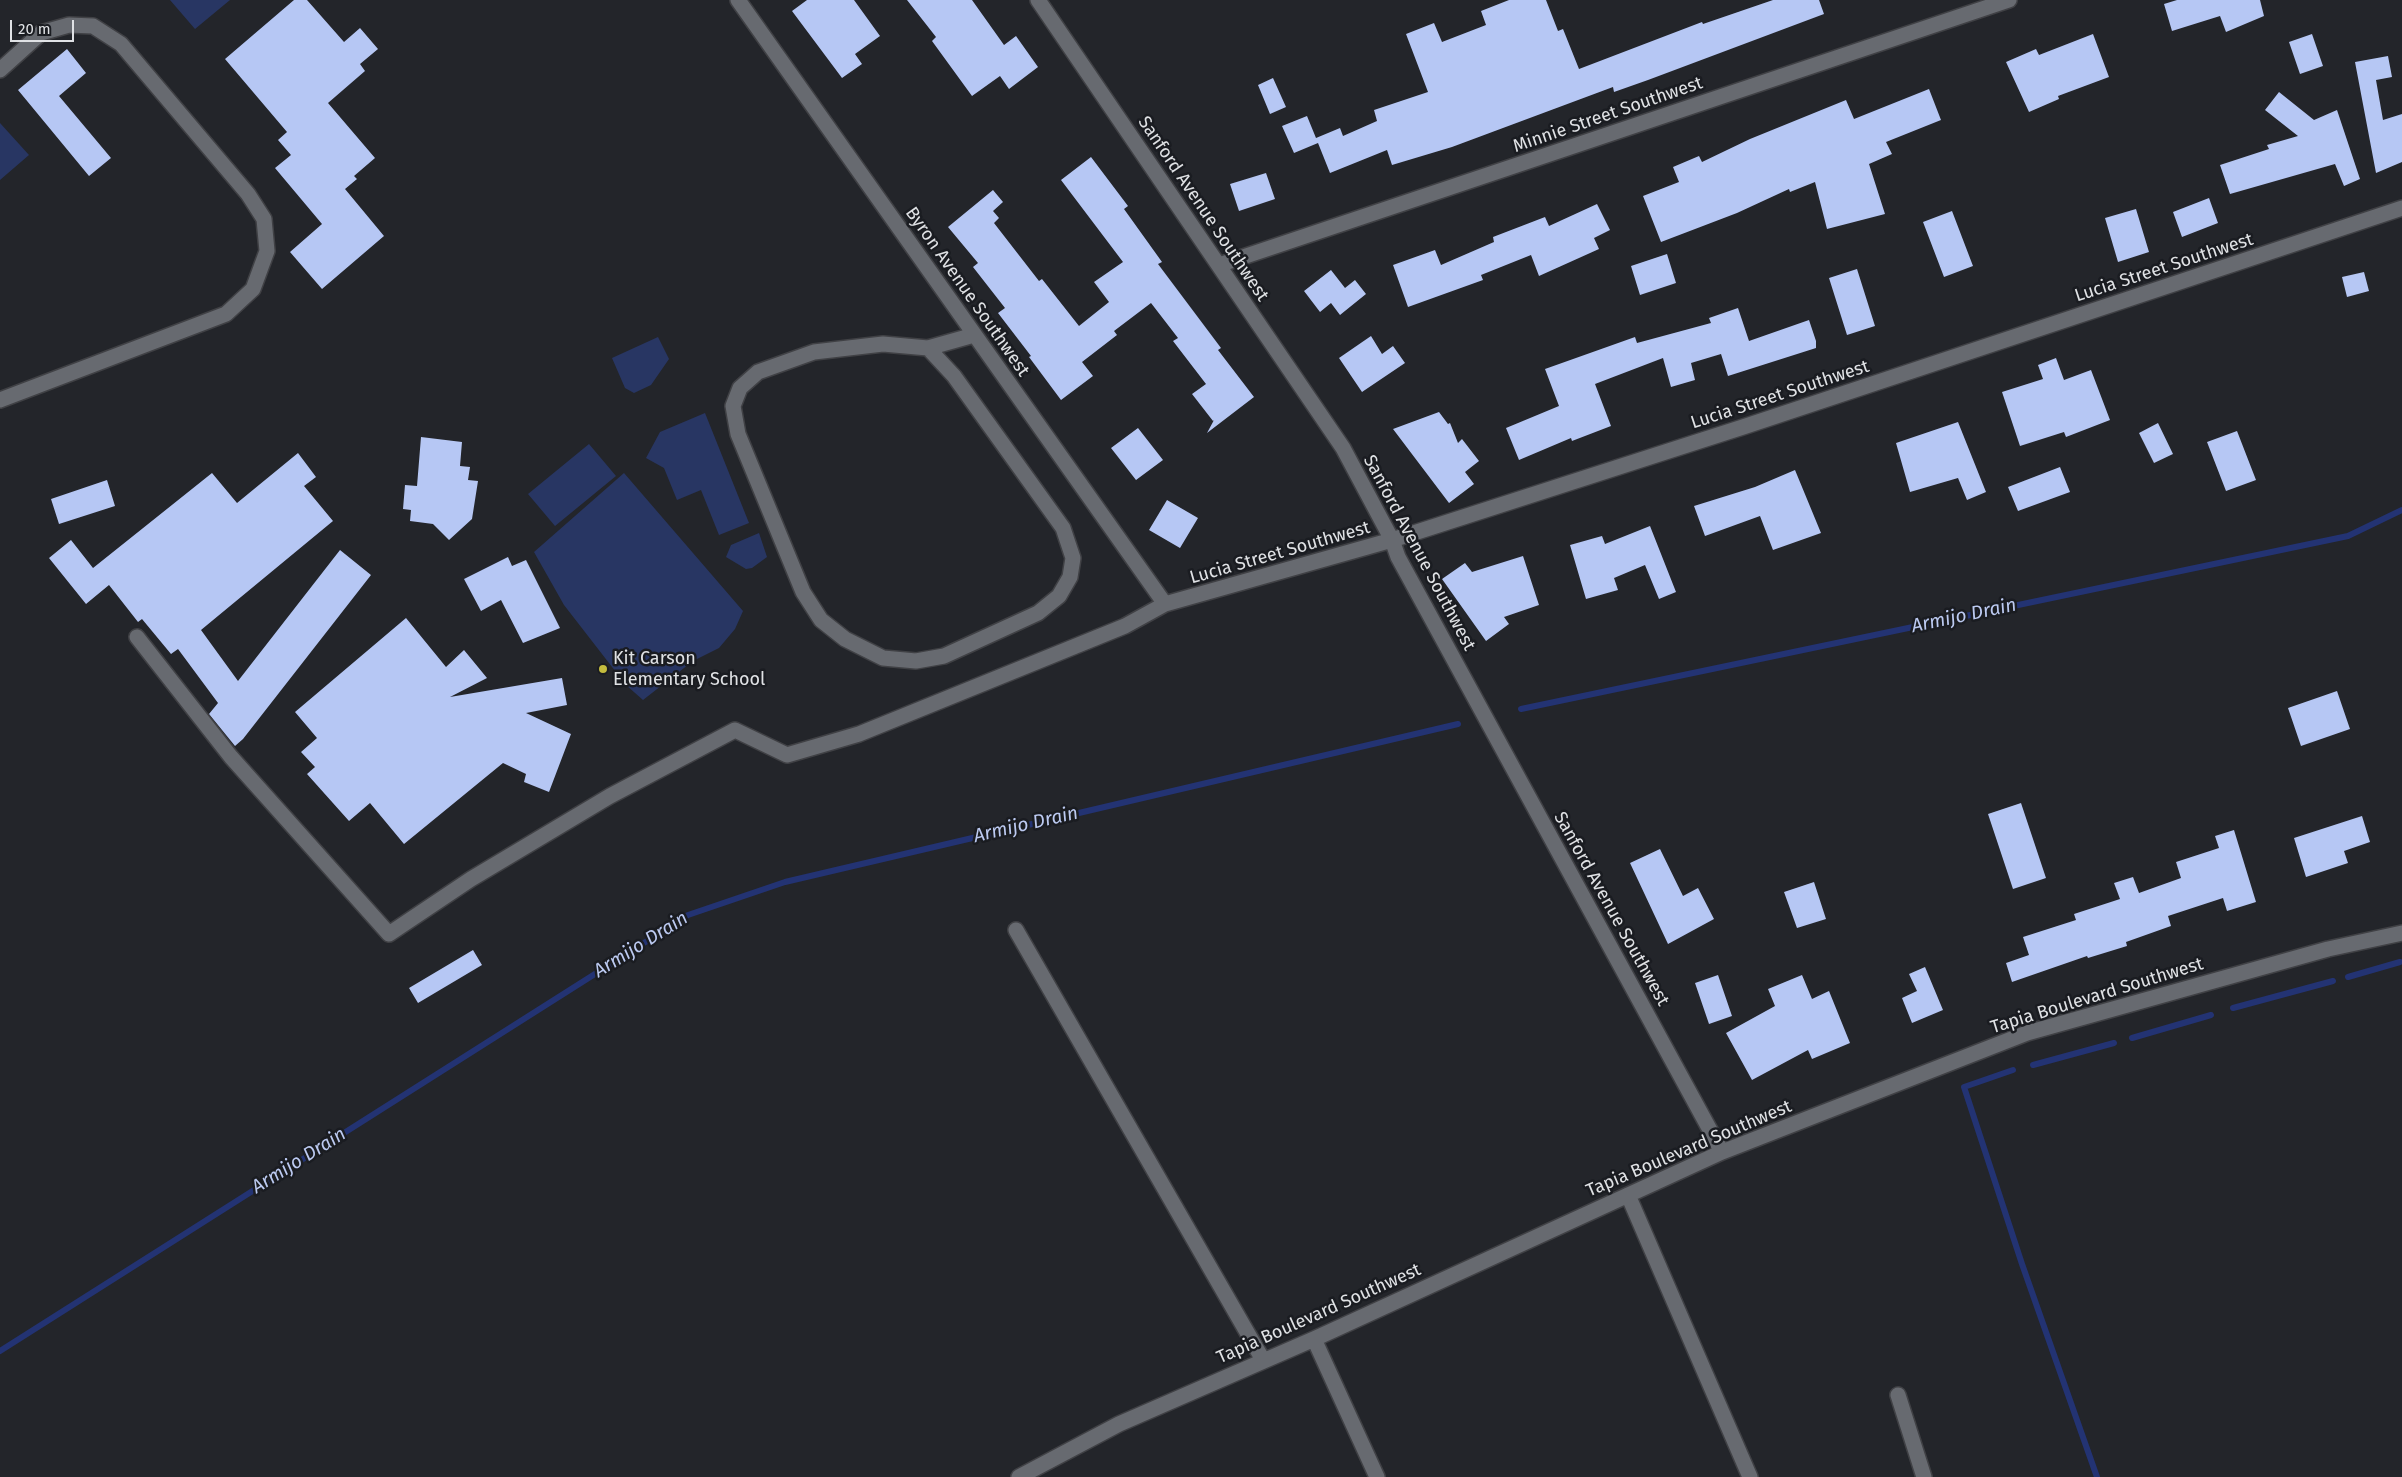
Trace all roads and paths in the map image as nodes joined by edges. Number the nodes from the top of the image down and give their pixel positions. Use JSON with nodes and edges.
{"nodes":[{"id":1,"x":738,"y":0,"type":"edge"},
{"id":2,"x":1038,"y":0,"type":"edge"},
{"id":3,"x":2009,"y":0,"type":"edge"},
{"id":4,"x":0,"y":70,"type":"edge"},
{"id":5,"x":2402,"y":208,"type":"edge"},
{"id":6,"x":1219,"y":265,"type":"junction"},
{"id":7,"x":974,"y":335,"type":"junction"},
{"id":8,"x":928,"y":348,"type":"junction"},
{"id":9,"x":0,"y":400,"type":"edge"},
{"id":10,"x":1392,"y":540,"type":"junction"},
{"id":11,"x":1166,"y":604,"type":"junction"},
{"id":12,"x":137,"y":637,"type":"dead end"},
{"id":13,"x":1016,"y":930,"type":"dead end"},
{"id":14,"x":2402,"y":933,"type":"edge"},
{"id":15,"x":1722,"y":1152,"type":"junction"},
{"id":16,"x":1628,"y":1195,"type":"junction"},
{"id":17,"x":1314,"y":1338,"type":"junction"},
{"id":18,"x":1263,"y":1360,"type":"junction"},
{"id":19,"x":1898,"y":1395,"type":"dead end"},
{"id":20,"x":1019,"y":1477,"type":"edge"},
{"id":21,"x":1377,"y":1477,"type":"edge"},
{"id":22,"x":1750,"y":1477,"type":"edge"},
{"id":23,"x":1924,"y":1477,"type":"edge"}],
"edges":[{"from":1,"to":7,"type":"street","name":"Byron Avenue Southwest"},
{"from":2,"to":6,"type":"street","name":"Sanford Avenue Southwest"},
{"from":3,"to":6,"type":"street","name":"Minnie Street Southwest"},
{"from":4,"to":9,"type":"street"},
{"from":5,"to":10,"type":"street","name":"Lucia Street Southwest"},
{"from":6,"to":10,"type":"street","name":"Sanford Avenue Southwest"},
{"from":7,"to":8,"type":"street"},
{"from":7,"to":11,"type":"street","name":"Byron Avenue Southwest"},
{"from":8,"to":8,"type":"street"},
{"from":10,"to":11,"type":"street","name":"Lucia Street Southwest"},
{"from":10,"to":15,"type":"street","name":"Sanford Avenue Southwest"},
{"from":11,"to":12,"type":"street","name":"Lucia Street Southwest"},
{"from":13,"to":18,"type":"street"},
{"from":14,"to":15,"type":"street","name":"Tapia Boulevard Southwest"},
{"from":15,"to":16,"type":"street","name":"Tapia Boulevard Southwest"},
{"from":16,"to":17,"type":"street","name":"Tapia Boulevard Southwest"},
{"from":16,"to":22,"type":"street"},
{"from":17,"to":18,"type":"street","name":"Tapia Boulevard Southwest"},
{"from":17,"to":21,"type":"street"},
{"from":18,"to":20,"type":"street","name":"Tapia Boulevard Southwest"},
{"from":19,"to":23,"type":"street"}]}
